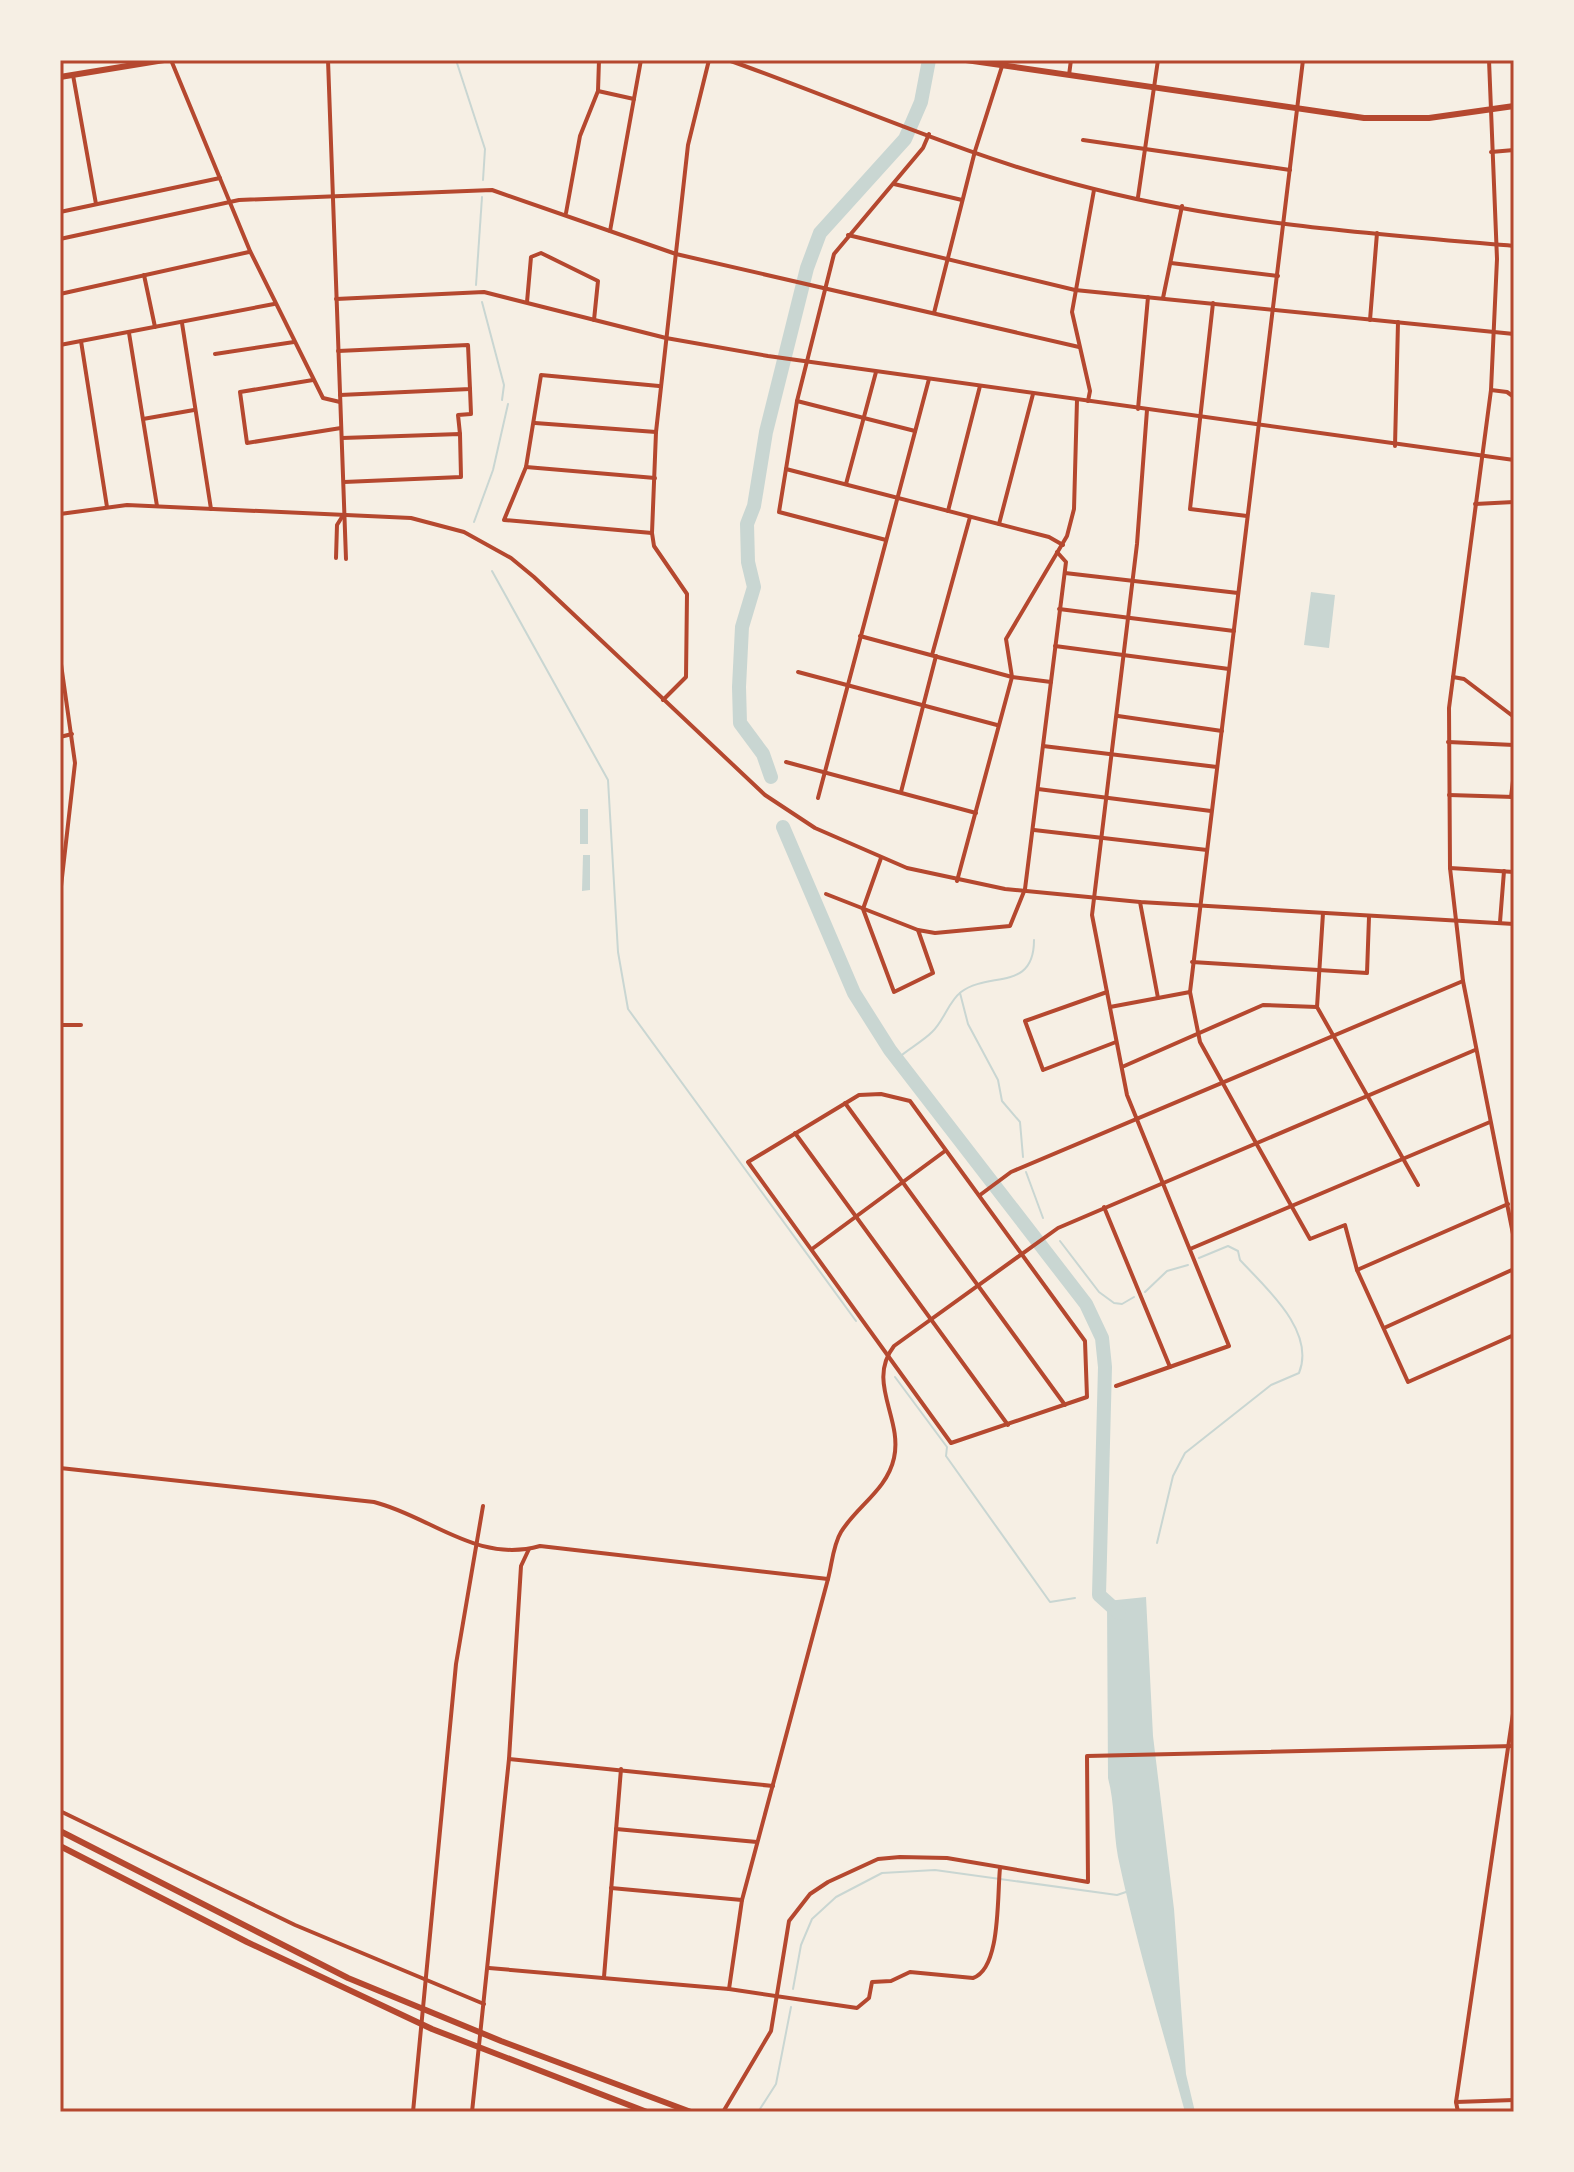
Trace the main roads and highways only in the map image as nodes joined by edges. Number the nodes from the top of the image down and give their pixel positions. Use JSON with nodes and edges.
{"nodes":[{"id":1,"x":164,"y":60,"type":"edge"},
{"id":2,"x":966,"y":60,"type":"edge"},
{"id":3,"x":154,"y":61,"type":"edge"},
{"id":4,"x":1003,"y":63,"type":"edge"},
{"id":5,"x":60,"y":77,"type":"edge"},
{"id":6,"x":1514,"y":106,"type":"edge"},
{"id":7,"x":60,"y":1831,"type":"edge"},
{"id":8,"x":60,"y":1846,"type":"edge"},
{"id":9,"x":647,"y":2112,"type":"edge"},
{"id":10,"x":691,"y":2112,"type":"edge"}],
"edges":[{"from":1,"to":3,"type":"main road"},
{"from":2,"to":4,"type":"main road"},
{"from":3,"to":5,"type":"main road"},
{"from":4,"to":6,"type":"main road"},
{"from":7,"to":10,"type":"main road"},
{"from":8,"to":9,"type":"main road"}]}
